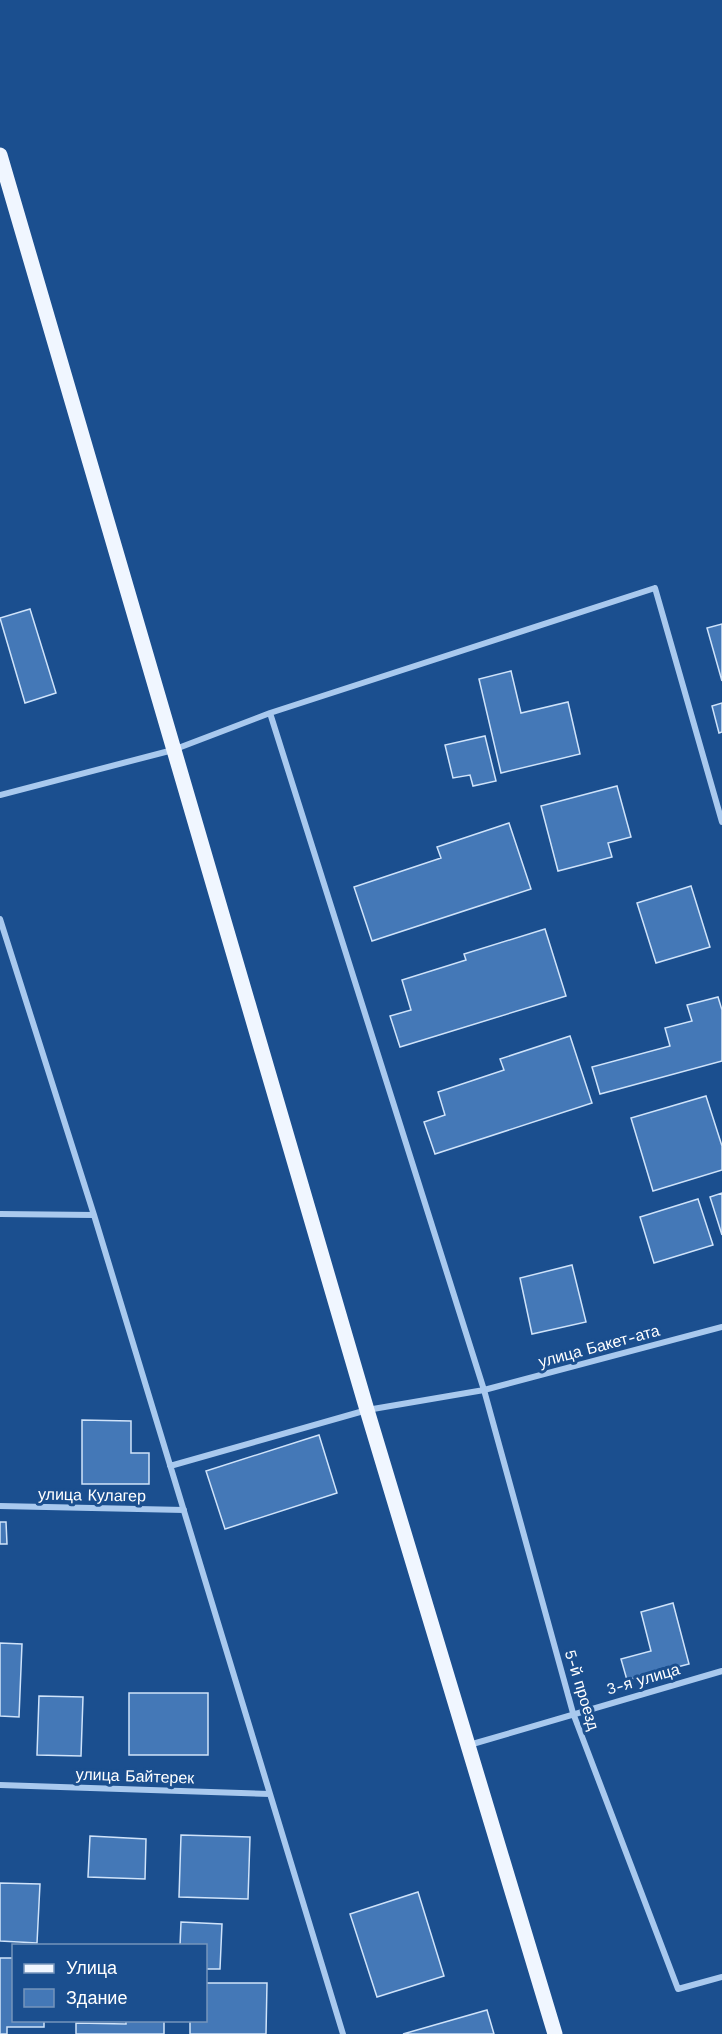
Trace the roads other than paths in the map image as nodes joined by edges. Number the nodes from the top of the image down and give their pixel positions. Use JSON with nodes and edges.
{"nodes":[{"id":1,"x":0,"y":156,"type":"edge"},
{"id":2,"x":270,"y":713,"type":"junction"},
{"id":3,"x":173,"y":750,"type":"junction"},
{"id":4,"x":0,"y":795,"type":"edge"},
{"id":5,"x":722,"y":822,"type":"edge"},
{"id":6,"x":0,"y":919,"type":"edge"},
{"id":7,"x":0,"y":1214,"type":"edge"},
{"id":8,"x":94,"y":1215,"type":"junction"},
{"id":9,"x":722,"y":1327,"type":"edge"},
{"id":10,"x":484,"y":1390,"type":"junction"},
{"id":11,"x":367,"y":1410,"type":"junction"},
{"id":12,"x":171,"y":1466,"type":"junction"},
{"id":13,"x":0,"y":1506,"type":"edge"},
{"id":14,"x":184,"y":1510,"type":"junction"},
{"id":15,"x":722,"y":1671,"type":"edge"},
{"id":16,"x":573,"y":1713,"type":"junction"},
{"id":17,"x":469,"y":1745,"type":"junction"},
{"id":18,"x":0,"y":1785,"type":"edge"},
{"id":19,"x":270,"y":1794,"type":"junction"},
{"id":20,"x":722,"y":1977,"type":"edge"},
{"id":21,"x":343,"y":2034,"type":"edge"},
{"id":22,"x":555,"y":2034,"type":"edge"}],
"edges":[{"from":1,"to":3,"type":"main road"},
{"from":2,"to":3,"type":"street"},
{"from":2,"to":5,"type":"street"},
{"from":2,"to":10,"type":"street","name":"5-й проезд"},
{"from":3,"to":4,"type":"street"},
{"from":3,"to":11,"type":"main road"},
{"from":6,"to":8,"type":"street"},
{"from":7,"to":8,"type":"street"},
{"from":8,"to":12,"type":"street"},
{"from":9,"to":10,"type":"street","name":"улица Бакет-ата"},
{"from":10,"to":11,"type":"street","name":"улица Бакет-ата"},
{"from":10,"to":16,"type":"street","name":"5-й проезд"},
{"from":11,"to":12,"type":"street","name":"улица Бакет-ата"},
{"from":11,"to":17,"type":"main road"},
{"from":12,"to":14,"type":"street"},
{"from":13,"to":14,"type":"street","name":"улица Кулагер"},
{"from":14,"to":19,"type":"street"},
{"from":15,"to":16,"type":"street","name":"3-я улица"},
{"from":16,"to":17,"type":"street","name":"3-я улица"},
{"from":16,"to":20,"type":"street","name":"5-й проезд"},
{"from":17,"to":22,"type":"main road"},
{"from":18,"to":19,"type":"street","name":"улица Байтерек"},
{"from":19,"to":21,"type":"street"}]}
